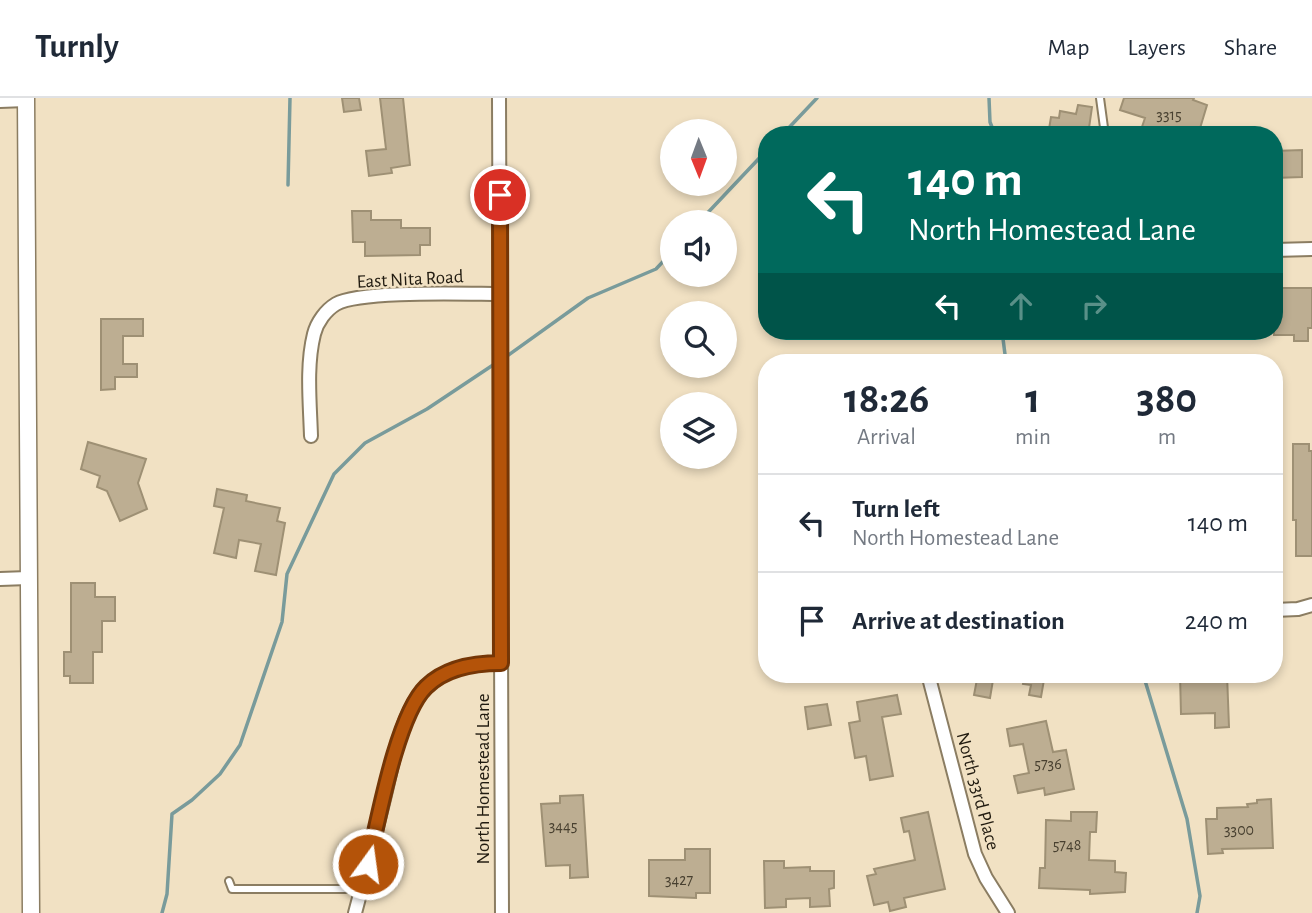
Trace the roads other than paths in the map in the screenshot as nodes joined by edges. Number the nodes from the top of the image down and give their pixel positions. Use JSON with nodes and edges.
{"nodes":[{"id":1,"x":499,"y":98,"type":"edge"},
{"id":2,"x":1100,"y":98,"type":"edge"},
{"id":3,"x":26,"y":99,"type":"edge"},
{"id":4,"x":0,"y":101,"type":"edge"},
{"id":5,"x":1104,"y":126,"type":"edge"},
{"id":6,"x":1312,"y":249,"type":"edge"},
{"id":7,"x":1283,"y":250,"type":"edge"},
{"id":8,"x":501,"y":294,"type":"junction"},
{"id":9,"x":311,"y":436,"type":"dead end"},
{"id":10,"x":28,"y":578,"type":"junction"},
{"id":11,"x":0,"y":579,"type":"edge"},
{"id":12,"x":1312,"y":605,"type":"edge"},
{"id":13,"x":1283,"y":610,"type":"edge"},
{"id":14,"x":501,"y":663,"type":"junction"},
{"id":15,"x":930,"y":683,"type":"edge"},
{"id":16,"x":229,"y":881,"type":"dead end"},
{"id":17,"x":361,"y":889,"type":"junction"},
{"id":18,"x":31,"y":913,"type":"edge"},
{"id":19,"x":355,"y":913,"type":"edge"},
{"id":20,"x":502,"y":913,"type":"edge"},
{"id":21,"x":1008,"y":913,"type":"edge"}],
"edges":[{"from":1,"to":8,"type":"street","name":"North Homestead Lane"},
{"from":2,"to":5,"type":"lane"},
{"from":3,"to":4,"type":"street"},
{"from":3,"to":10,"type":"street"},
{"from":6,"to":7,"type":"street"},
{"from":8,"to":9,"type":"street","name":"East Nita Road"},
{"from":8,"to":14,"type":"street","name":"North Homestead Lane"},
{"from":10,"to":11,"type":"street"},
{"from":10,"to":18,"type":"street"},
{"from":12,"to":13,"type":"street"},
{"from":14,"to":17,"type":"street"},
{"from":14,"to":20,"type":"street","name":"North Homestead Lane"},
{"from":15,"to":21,"type":"street","name":"North 33rd Place"},
{"from":16,"to":17,"type":"lane"},
{"from":17,"to":19,"type":"street"}]}
